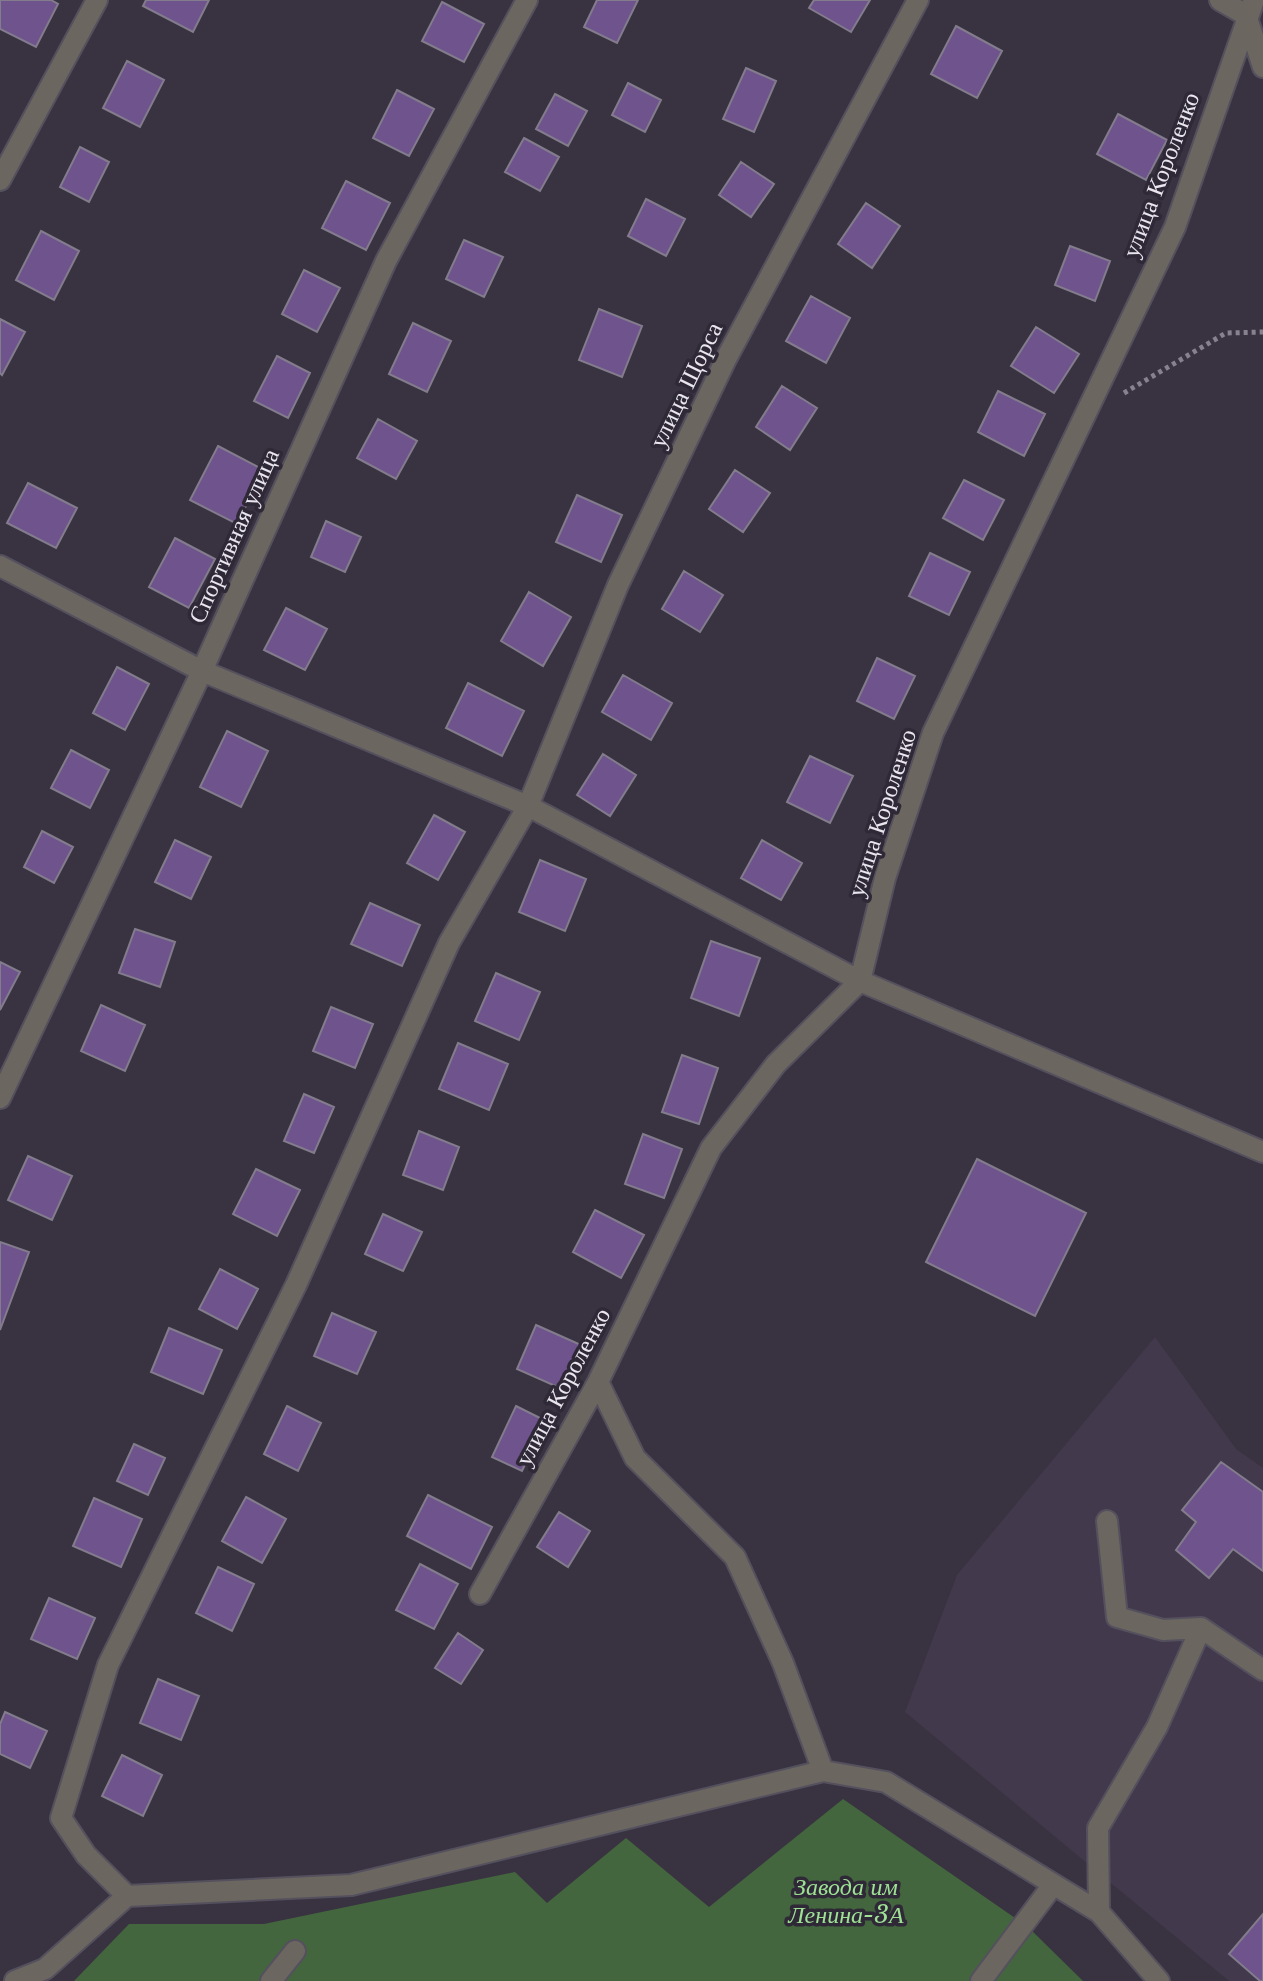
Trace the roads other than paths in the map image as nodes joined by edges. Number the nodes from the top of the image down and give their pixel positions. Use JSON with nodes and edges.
{"nodes":[{"id":1,"x":97,"y":0,"type":"edge"},
{"id":2,"x":527,"y":0,"type":"edge"},
{"id":3,"x":918,"y":0,"type":"edge"},
{"id":4,"x":1220,"y":0,"type":"edge"},
{"id":5,"x":1250,"y":8,"type":"edge"},
{"id":6,"x":1263,"y":67,"type":"edge"},
{"id":7,"x":0,"y":180,"type":"edge"},
{"id":8,"x":0,"y":566,"type":"edge"},
{"id":9,"x":202,"y":671,"type":"junction"},
{"id":10,"x":528,"y":806,"type":"junction"},
{"id":11,"x":860,"y":981,"type":"junction"},
{"id":12,"x":0,"y":1098,"type":"edge"},
{"id":13,"x":1263,"y":1152,"type":"edge"},
{"id":14,"x":598,"y":1382,"type":"junction"},
{"id":15,"x":1107,"y":1521,"type":"dead end"},
{"id":16,"x":480,"y":1594,"type":"dead end"},
{"id":17,"x":1201,"y":1628,"type":"junction"},
{"id":18,"x":1263,"y":1670,"type":"edge"},
{"id":19,"x":823,"y":1771,"type":"junction"},
{"id":20,"x":1053,"y":1885,"type":"junction"},
{"id":21,"x":127,"y":1896,"type":"junction"},
{"id":22,"x":1099,"y":1912,"type":"junction"},
{"id":23,"x":295,"y":1951,"type":"dead end"},
{"id":24,"x":15,"y":1981,"type":"edge"},
{"id":25,"x":271,"y":1981,"type":"edge"},
{"id":26,"x":981,"y":1981,"type":"edge"},
{"id":27,"x":1159,"y":1981,"type":"edge"}],
"edges":[{"from":1,"to":7,"type":"street"},
{"from":2,"to":9,"type":"street","name":"Спортивная улица"},
{"from":3,"to":10,"type":"street","name":"улица Щорса"},
{"from":4,"to":5,"type":"street"},
{"from":5,"to":6,"type":"street"},
{"from":5,"to":11,"type":"street","name":"улица Короленко"},
{"from":8,"to":9,"type":"street"},
{"from":9,"to":10,"type":"street"},
{"from":9,"to":12,"type":"street","name":"Спортивная улица"},
{"from":10,"to":11,"type":"street"},
{"from":10,"to":21,"type":"street","name":"улица Щорса"},
{"from":11,"to":13,"type":"street"},
{"from":11,"to":14,"type":"street","name":"улица Короленко"},
{"from":14,"to":16,"type":"street","name":"улица Короленко"},
{"from":14,"to":19,"type":"street"},
{"from":15,"to":17,"type":"street"},
{"from":17,"to":18,"type":"street"},
{"from":17,"to":22,"type":"street"},
{"from":19,"to":20,"type":"street"},
{"from":19,"to":21,"type":"street"},
{"from":20,"to":22,"type":"street"},
{"from":20,"to":26,"type":"street"},
{"from":21,"to":24,"type":"street"},
{"from":22,"to":27,"type":"street"},
{"from":23,"to":25,"type":"street"}]}
